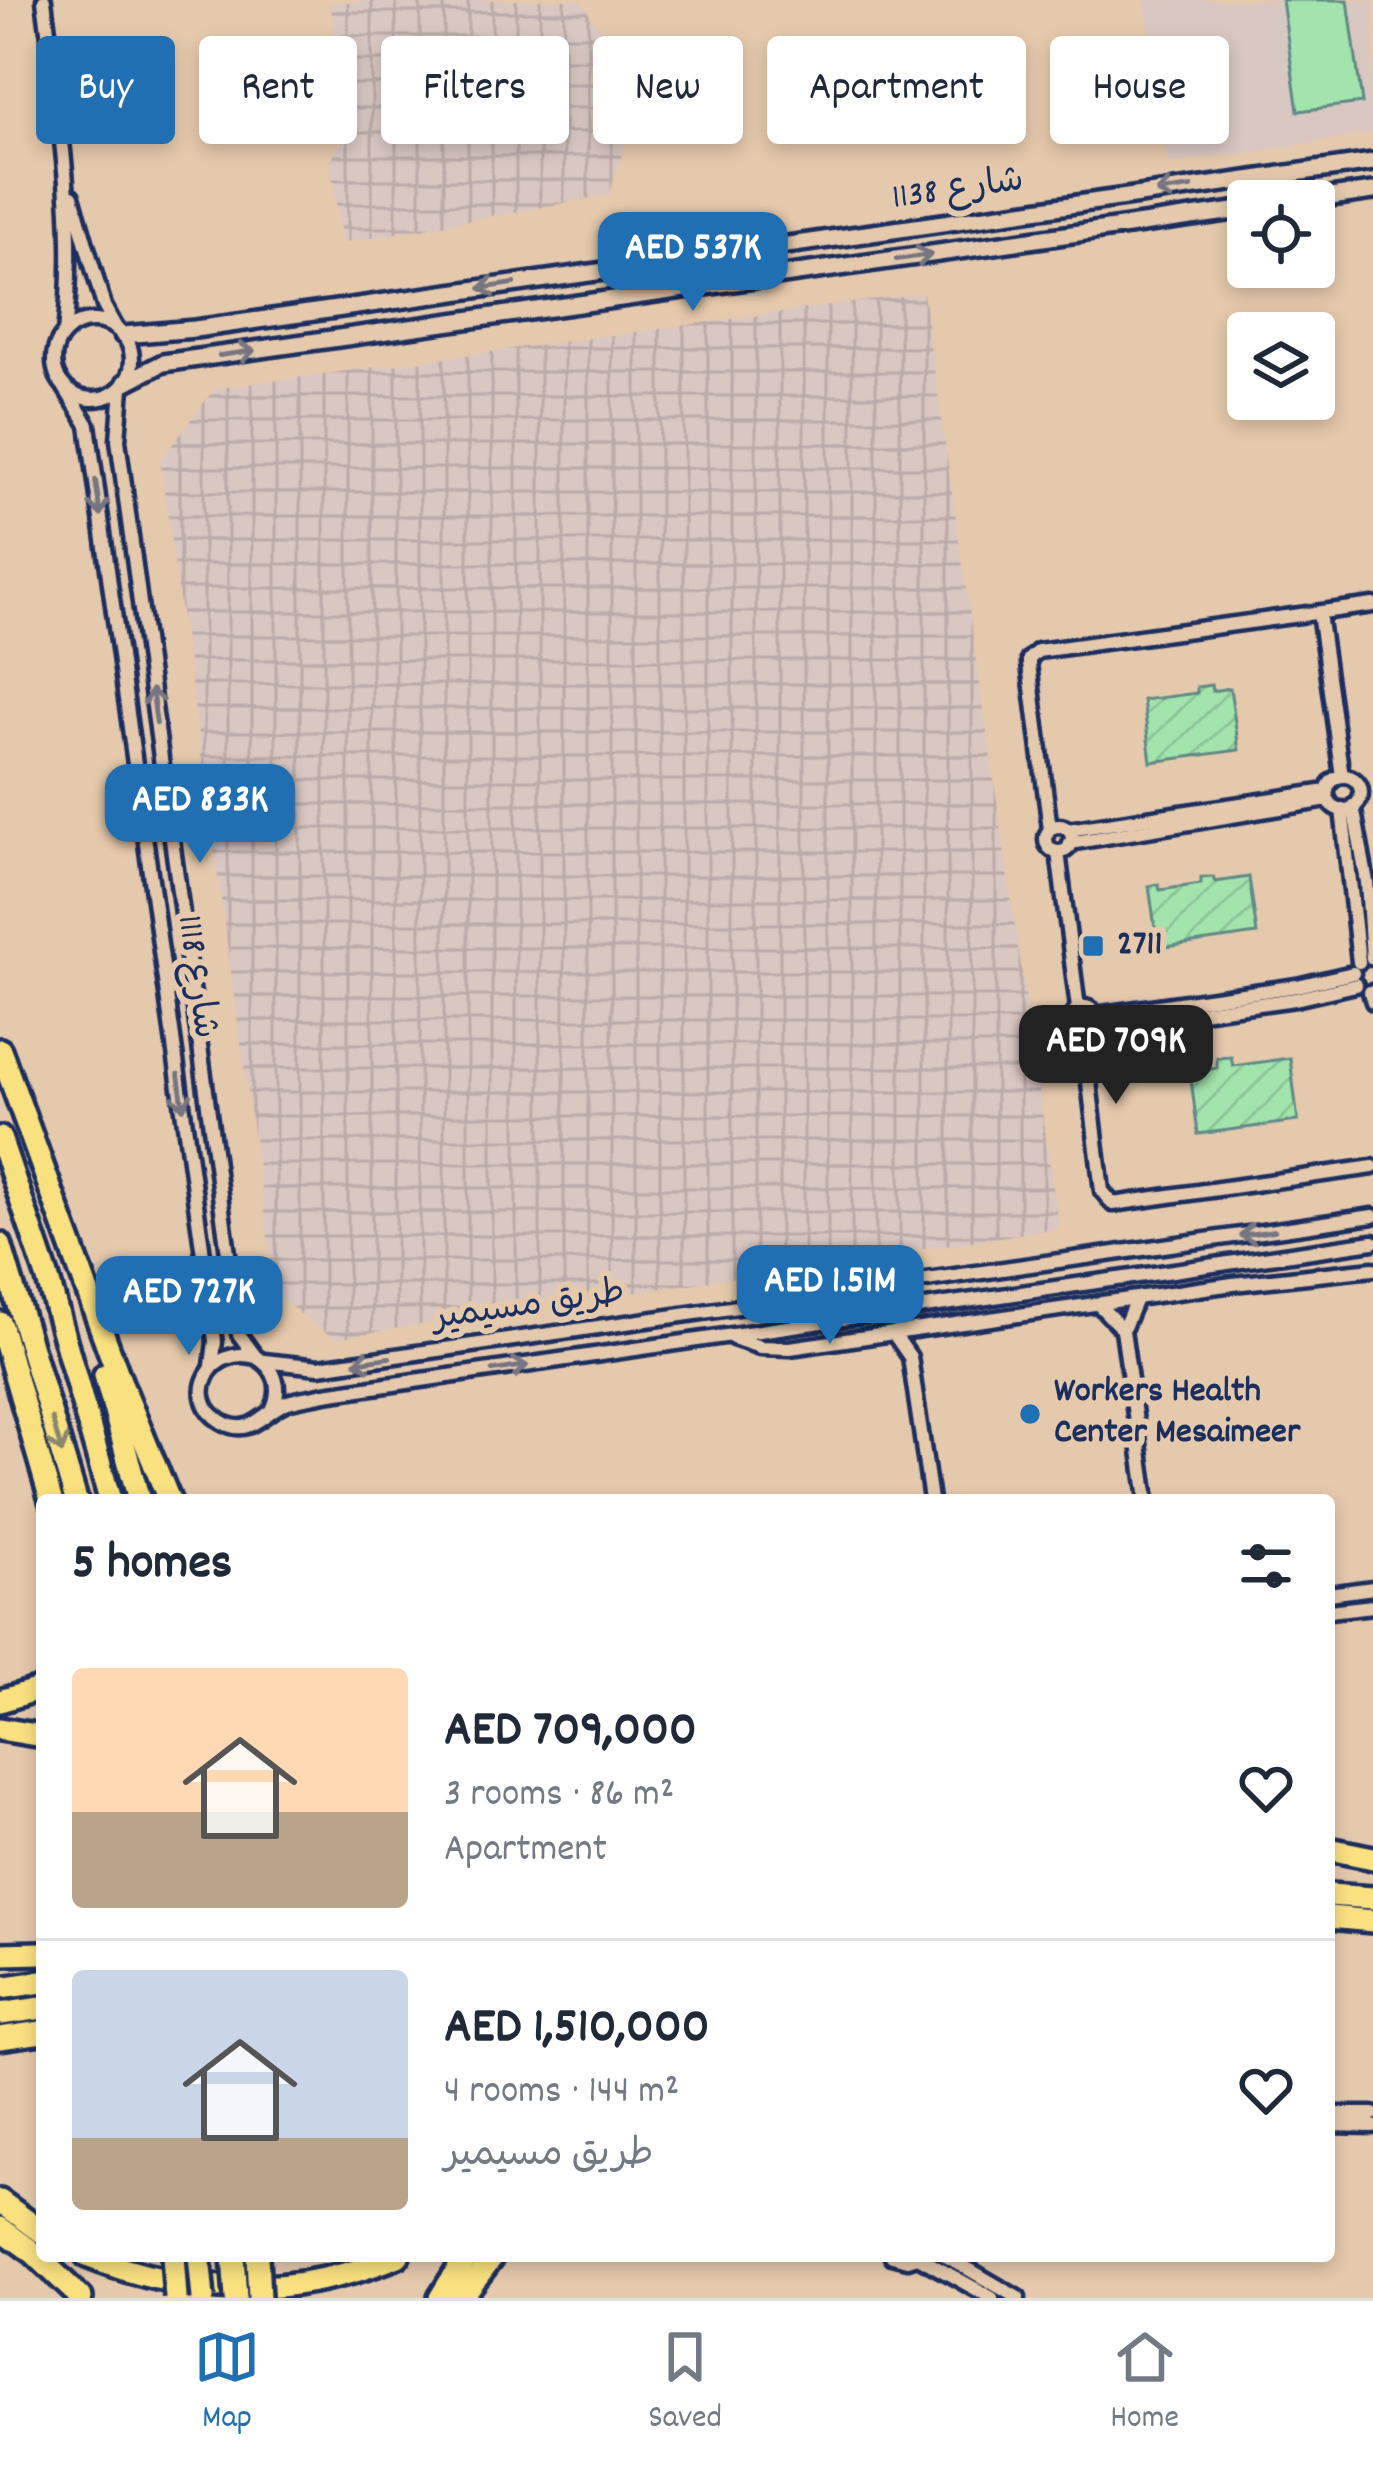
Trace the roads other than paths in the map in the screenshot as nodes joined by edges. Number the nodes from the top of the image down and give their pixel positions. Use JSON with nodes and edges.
{"nodes":[{"id":1,"x":44,"y":0,"type":"edge"},
{"id":2,"x":1373,"y":162,"type":"edge"},
{"id":3,"x":67,"y":177,"type":"junction"},
{"id":4,"x":1373,"y":191,"type":"edge"},
{"id":5,"x":1335,"y":196,"type":"edge"},
{"id":6,"x":1227,"y":212,"type":"edge"},
{"id":7,"x":119,"y":332,"type":"junction"},
{"id":8,"x":64,"y":333,"type":"junction"},
{"id":9,"x":124,"y":384,"type":"junction"},
{"id":10,"x":65,"y":388,"type":"junction"},
{"id":11,"x":1373,"y":605,"type":"edge"},
{"id":12,"x":1319,"y":613,"type":"junction"},
{"id":13,"x":1349,"y":779,"type":"junction"},
{"id":14,"x":1373,"y":782,"type":"edge"},
{"id":15,"x":1328,"y":795,"type":"junction"},
{"id":16,"x":1357,"y":802,"type":"edge"},
{"id":17,"x":1051,"y":829,"type":"junction"},
{"id":18,"x":1069,"y":837,"type":"junction"},
{"id":19,"x":1058,"y":852,"type":"junction"},
{"id":20,"x":1363,"y":967,"type":"edge"},
{"id":21,"x":1372,"y":995,"type":"edge"},
{"id":22,"x":1078,"y":1008,"type":"junction"},
{"id":23,"x":1091,"y":1024,"type":"junction"},
{"id":24,"x":0,"y":1050,"type":"edge"},
{"id":25,"x":0,"y":1138,"type":"edge"},
{"id":26,"x":1373,"y":1167,"type":"edge"},
{"id":27,"x":1373,"y":1216,"type":"edge"},
{"id":28,"x":63,"y":1223,"type":"junction"},
{"id":29,"x":1373,"y":1242,"type":"edge"},
{"id":30,"x":0,"y":1244,"type":"edge"},
{"id":31,"x":1373,"y":1269,"type":"edge"},
{"id":32,"x":1184,"y":1271,"type":"junction"},
{"id":33,"x":1233,"y":1284,"type":"junction"},
{"id":34,"x":1086,"y":1285,"type":"junction"},
{"id":35,"x":1136,"y":1299,"type":"junction"},
{"id":36,"x":1098,"y":1304,"type":"junction"},
{"id":37,"x":1052,"y":1311,"type":"junction"},
{"id":38,"x":0,"y":1323,"type":"edge"},
{"id":39,"x":921,"y":1329,"type":"junction"},
{"id":40,"x":1123,"y":1330,"type":"junction"},
{"id":41,"x":894,"y":1334,"type":"junction"},
{"id":42,"x":732,"y":1337,"type":"junction"},
{"id":43,"x":910,"y":1357,"type":"junction"},
{"id":44,"x":260,"y":1359,"type":"junction"},
{"id":45,"x":212,"y":1366,"type":"junction"},
{"id":46,"x":272,"y":1410,"type":"junction"},
{"id":47,"x":49,"y":1494,"type":"edge"},
{"id":48,"x":74,"y":1494,"type":"edge"},
{"id":49,"x":109,"y":1494,"type":"edge"},
{"id":50,"x":138,"y":1494,"type":"edge"},
{"id":51,"x":167,"y":1494,"type":"edge"},
{"id":52,"x":931,"y":1494,"type":"edge"},
{"id":53,"x":1146,"y":1494,"type":"edge"},
{"id":54,"x":1373,"y":1588,"type":"edge"},
{"id":55,"x":1335,"y":1593,"type":"edge"},
{"id":56,"x":1373,"y":1606,"type":"edge"},
{"id":57,"x":1335,"y":1610,"type":"edge"},
{"id":58,"x":36,"y":1690,"type":"edge"},
{"id":59,"x":0,"y":1701,"type":"edge"},
{"id":60,"x":0,"y":1729,"type":"edge"},
{"id":61,"x":36,"y":1735,"type":"edge"},
{"id":62,"x":1335,"y":1851,"type":"edge"},
{"id":63,"x":1373,"y":1863,"type":"edge"},
{"id":64,"x":1335,"y":1865,"type":"edge"},
{"id":65,"x":1335,"y":1895,"type":"edge"},
{"id":66,"x":1373,"y":1898,"type":"edge"},
{"id":67,"x":1335,"y":1918,"type":"edge"},
{"id":68,"x":1373,"y":1921,"type":"edge"},
{"id":69,"x":0,"y":1954,"type":"edge"},
{"id":70,"x":36,"y":1955,"type":"edge"},
{"id":71,"x":36,"y":1956,"type":"edge"},
{"id":72,"x":0,"y":1965,"type":"edge"},
{"id":73,"x":36,"y":1983,"type":"edge"},
{"id":74,"x":0,"y":1988,"type":"edge"},
{"id":75,"x":36,"y":2009,"type":"edge"},
{"id":76,"x":0,"y":2014,"type":"edge"},
{"id":77,"x":36,"y":2033,"type":"edge"},
{"id":78,"x":0,"y":2038,"type":"edge"},
{"id":79,"x":1335,"y":2114,"type":"edge"},
{"id":80,"x":1373,"y":2114,"type":"edge"},
{"id":81,"x":1335,"y":2126,"type":"edge"},
{"id":82,"x":1373,"y":2126,"type":"edge"},
{"id":83,"x":0,"y":2201,"type":"edge"},
{"id":84,"x":36,"y":2228,"type":"edge"},
{"id":85,"x":3,"y":2230,"type":"edge"},
{"id":86,"x":36,"y":2259,"type":"edge"},
{"id":87,"x":40,"y":2262,"type":"edge"},
{"id":88,"x":105,"y":2262,"type":"edge"},
{"id":89,"x":173,"y":2262,"type":"edge"},
{"id":90,"x":200,"y":2262,"type":"edge"},
{"id":91,"x":233,"y":2262,"type":"edge"},
{"id":92,"x":257,"y":2262,"type":"edge"},
{"id":93,"x":378,"y":2262,"type":"edge"},
{"id":94,"x":462,"y":2262,"type":"edge"},
{"id":95,"x":488,"y":2262,"type":"edge"},
{"id":96,"x":929,"y":2262,"type":"edge"},
{"id":97,"x":956,"y":2262,"type":"edge"},
{"id":98,"x":81,"y":2298,"type":"edge"},
{"id":99,"x":176,"y":2298,"type":"edge"},
{"id":100,"x":203,"y":2298,"type":"edge"},
{"id":101,"x":236,"y":2298,"type":"edge"},
{"id":102,"x":259,"y":2298,"type":"edge"},
{"id":103,"x":440,"y":2298,"type":"edge"},
{"id":104,"x":461,"y":2298,"type":"edge"},
{"id":105,"x":992,"y":2298,"type":"edge"},
{"id":106,"x":1018,"y":2298,"type":"edge"}],
"edges":[{"from":1,"to":3,"type":"street"},
{"from":2,"to":7,"type":"street","name":"شارع 1138","one_way":true},
{"from":3,"to":7,"type":"street"},
{"from":3,"to":8,"type":"street"},
{"from":4,"to":5,"type":"street"},
{"from":9,"to":6,"type":"street","name":"شارع 1138","one_way":true},
{"from":7,"to":8,"type":"street"},
{"from":7,"to":9,"type":"street"},
{"from":8,"to":10,"type":"street"},
{"from":9,"to":10,"type":"street"},
{"from":44,"to":9,"type":"street","name":"شارع 1118","one_way":true},
{"from":10,"to":45,"type":"street","name":"شارع 1118","one_way":true},
{"from":11,"to":12,"type":"street"},
{"from":12,"to":13,"type":"street"},
{"from":12,"to":17,"type":"street"},
{"from":13,"to":14,"type":"street"},
{"from":13,"to":15,"type":"street"},
{"from":13,"to":16,"type":"street"},
{"from":15,"to":16,"type":"street"},
{"from":15,"to":18,"type":"street"},
{"from":16,"to":20,"type":"street"},
{"from":17,"to":18,"type":"street"},
{"from":17,"to":19,"type":"street"},
{"from":18,"to":19,"type":"street"},
{"from":19,"to":22,"type":"street"},
{"from":20,"to":21,"type":"street"},
{"from":20,"to":23,"type":"street"},
{"from":22,"to":23,"type":"street"},
{"from":22,"to":23,"type":"street"},
{"from":23,"to":26,"type":"street"},
{"from":24,"to":28,"type":"highway"},
{"from":25,"to":49,"type":"highway"},
{"from":27,"to":44,"type":"street","name":"طريق مسيمير","one_way":true},
{"from":28,"to":50,"type":"highway"},
{"from":28,"to":51,"type":"highway"},
{"from":29,"to":32,"type":"street","name":"طريق مسيمير"},
{"from":30,"to":48,"type":"highway","one_way":true},
{"from":31,"to":33,"type":"street"},
{"from":32,"to":33,"type":"street"},
{"from":32,"to":34,"type":"street","name":"طريق مسيمير"},
{"from":33,"to":35,"type":"street"},
{"from":34,"to":37,"type":"street"},
{"from":34,"to":42,"type":"street","name":"طريق مسيمير"},
{"from":35,"to":36,"type":"street"},
{"from":35,"to":40,"type":"street"},
{"from":36,"to":37,"type":"street"},
{"from":36,"to":40,"type":"street"},
{"from":37,"to":39,"type":"street"},
{"from":38,"to":47,"type":"highway"},
{"from":39,"to":41,"type":"street"},
{"from":39,"to":43,"type":"street"},
{"from":40,"to":53,"type":"street"},
{"from":41,"to":42,"type":"street"},
{"from":41,"to":43,"type":"street"},
{"from":46,"to":42,"type":"street","name":"طريق مسيمير","one_way":true},
{"from":43,"to":52,"type":"street"},
{"from":44,"to":45,"type":"street"},
{"from":44,"to":46,"type":"street"},
{"from":45,"to":46,"type":"street"},
{"from":54,"to":55,"type":"street"},
{"from":56,"to":57,"type":"street"},
{"from":58,"to":59,"type":"highway"},
{"from":60,"to":61,"type":"highway"},
{"from":62,"to":63,"type":"highway"},
{"from":63,"to":64,"type":"highway"},
{"from":65,"to":66,"type":"highway"},
{"from":67,"to":68,"type":"highway"},
{"from":69,"to":70,"type":"highway"},
{"from":71,"to":72,"type":"highway"},
{"from":73,"to":74,"type":"highway"},
{"from":75,"to":76,"type":"highway"},
{"from":77,"to":78,"type":"highway"},
{"from":79,"to":80,"type":"street"},
{"from":81,"to":82,"type":"street"},
{"from":83,"to":84,"type":"highway"},
{"from":85,"to":86,"type":"highway"},
{"from":87,"to":98,"type":"highway"},
{"from":88,"to":93,"type":"highway"},
{"from":89,"to":99,"type":"highway","bridge":true},
{"from":90,"to":100,"type":"highway","bridge":true},
{"from":91,"to":101,"type":"highway","bridge":true},
{"from":92,"to":102,"type":"highway","bridge":true},
{"from":94,"to":103,"type":"highway"},
{"from":95,"to":104,"type":"highway"},
{"from":96,"to":105,"type":"street"},
{"from":97,"to":106,"type":"street"}]}
